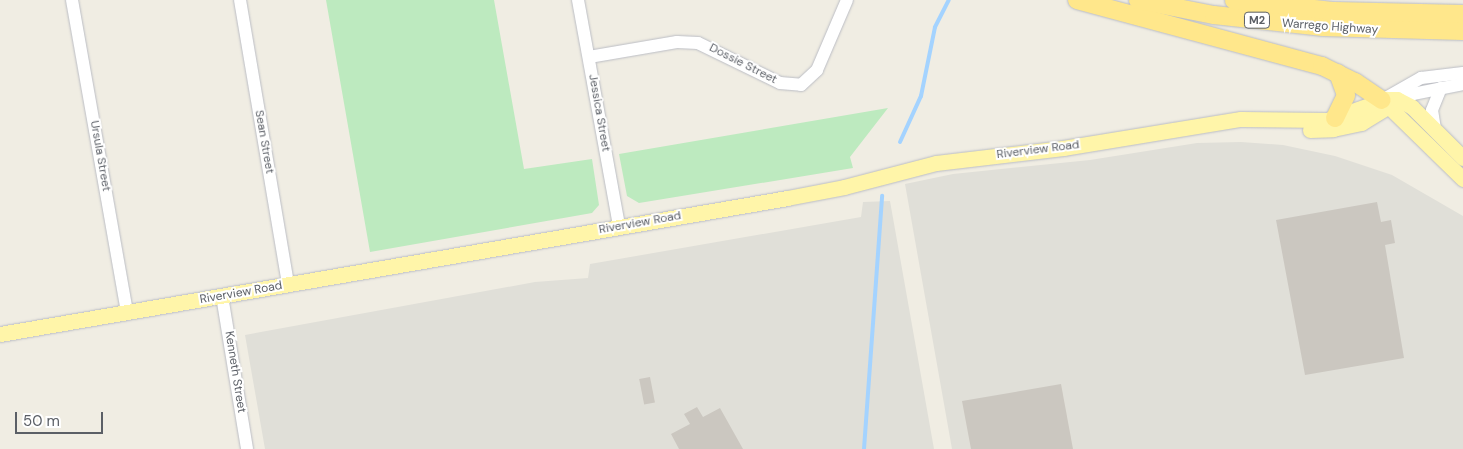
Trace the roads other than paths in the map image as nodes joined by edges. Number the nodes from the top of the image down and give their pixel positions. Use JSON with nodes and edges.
{"nodes":[{"id":1,"x":72,"y":0,"type":"edge"},
{"id":2,"x":240,"y":0,"type":"edge"},
{"id":3,"x":578,"y":0,"type":"edge"},
{"id":4,"x":847,"y":0,"type":"edge"},
{"id":5,"x":1077,"y":0,"type":"edge"},
{"id":6,"x":1138,"y":0,"type":"edge"},
{"id":7,"x":1234,"y":0,"type":"edge"},
{"id":8,"x":1289,"y":3,"type":"edge"},
{"id":9,"x":1463,"y":14,"type":"edge"},
{"id":10,"x":1463,"y":31,"type":"edge"},
{"id":11,"x":589,"y":57,"type":"junction"},
{"id":12,"x":1338,"y":73,"type":"junction"},
{"id":13,"x":1463,"y":73,"type":"edge"},
{"id":14,"x":1463,"y":84,"type":"edge"},
{"id":15,"x":1441,"y":88,"type":"junction"},
{"id":16,"x":1388,"y":102,"type":"junction"},
{"id":17,"x":1335,"y":118,"type":"junction"},
{"id":18,"x":1280,"y":121,"type":"junction"},
{"id":19,"x":1435,"y":129,"type":"junction"},
{"id":20,"x":1463,"y":158,"type":"edge"},
{"id":21,"x":1463,"y":179,"type":"edge"},
{"id":22,"x":619,"y":226,"type":"junction"},
{"id":23,"x":288,"y":285,"type":"junction"},
{"id":24,"x":222,"y":296,"type":"junction"},
{"id":25,"x":127,"y":312,"type":"junction"},
{"id":26,"x":0,"y":334,"type":"edge"},
{"id":27,"x":247,"y":449,"type":"edge"}],
"edges":[{"from":1,"to":25,"type":"street","name":"Ursula Street"},
{"from":2,"to":23,"type":"street","name":"Sean Street"},
{"from":3,"to":11,"type":"street","name":"Jessica Street"},
{"from":4,"to":11,"type":"street","name":"Dossie Street"},
{"from":5,"to":12,"type":"highway"},
{"from":6,"to":10,"type":"highway","name":"Warrego Highway","number":"M2"},
{"from":7,"to":8,"type":"highway","name":"Warrego Highway","number":"M2"},
{"from":8,"to":9,"type":"highway","name":"Warrego Highway","number":"M2"},
{"from":11,"to":22,"type":"street","name":"Jessica Street"},
{"from":12,"to":16,"type":"highway"},
{"from":12,"to":17,"type":"highway"},
{"from":13,"to":16,"type":"street"},
{"from":14,"to":15,"type":"street"},
{"from":15,"to":16,"type":"street"},
{"from":15,"to":19,"type":"street"},
{"from":16,"to":17,"type":"main road","name":"Riverview Road"},
{"from":16,"to":18,"type":"main road","name":"Riverview Road"},
{"from":16,"to":19,"type":"main road"},
{"from":16,"to":21,"type":"main road"},
{"from":17,"to":18,"type":"main road","name":"Riverview Road"},
{"from":18,"to":22,"type":"main road","name":"Riverview Road"},
{"from":19,"to":20,"type":"main road"},
{"from":22,"to":23,"type":"main road","name":"Riverview Road"},
{"from":23,"to":24,"type":"main road","name":"Riverview Road"},
{"from":24,"to":25,"type":"main road","name":"Riverview Road"},
{"from":24,"to":27,"type":"street","name":"Kenneth Street"},
{"from":25,"to":26,"type":"main road","name":"Riverview Road"}]}
